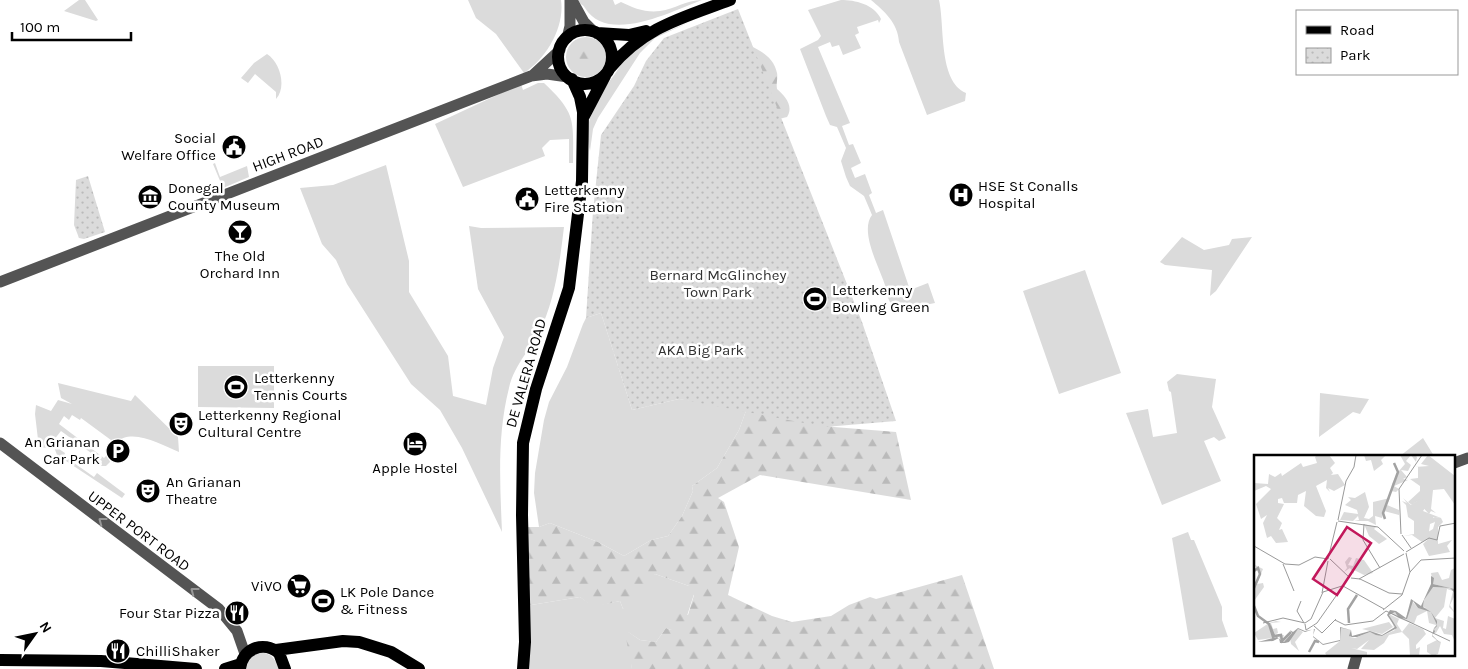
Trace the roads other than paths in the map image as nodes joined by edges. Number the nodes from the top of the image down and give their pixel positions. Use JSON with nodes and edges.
{"nodes":[{"id":1,"x":571,"y":0,"type":"edge"},
{"id":2,"x":730,"y":0,"type":"edge"},
{"id":3,"x":660,"y":27,"type":"junction"},
{"id":4,"x":595,"y":32,"type":"junction"},
{"id":5,"x":567,"y":38,"type":"junction"},
{"id":6,"x":560,"y":50,"type":"junction"},
{"id":7,"x":608,"y":71,"type":"junction"},
{"id":8,"x":531,"y":76,"type":"junction"},
{"id":9,"x":570,"y":78,"type":"junction"},
{"id":10,"x":583,"y":118,"type":"junction"},
{"id":11,"x":0,"y":282,"type":"edge"},
{"id":12,"x":0,"y":443,"type":"edge"},
{"id":13,"x":1468,"y":458,"type":"edge"},
{"id":14,"x":1456,"y":462,"type":"edge"},
{"id":15,"x":316,"y":646,"type":"junction"},
{"id":16,"x":276,"y":650,"type":"junction"},
{"id":17,"x":1357,"y":656,"type":"edge"},
{"id":18,"x":0,"y":660,"type":"edge"},
{"id":19,"x":242,"y":662,"type":"edge"},
{"id":20,"x":196,"y":669,"type":"edge"},
{"id":21,"x":225,"y":669,"type":"edge"},
{"id":22,"x":285,"y":669,"type":"edge"},
{"id":23,"x":419,"y":669,"type":"edge"},
{"id":24,"x":523,"y":669,"type":"edge"},
{"id":25,"x":1353,"y":669,"type":"edge"}],
"edges":[{"from":1,"to":4,"type":"street"},
{"from":1,"to":5,"type":"street"},
{"from":2,"to":3,"type":"main road"},
{"from":3,"to":4,"type":"main road"},
{"from":3,"to":7,"type":"main road"},
{"from":4,"to":5,"type":"main road"},
{"from":4,"to":7,"type":"main road"},
{"from":5,"to":6,"type":"main road"},
{"from":6,"to":8,"type":"street"},
{"from":6,"to":9,"type":"main road"},
{"from":7,"to":9,"type":"main road"},
{"from":7,"to":10,"type":"main road"},
{"from":8,"to":9,"type":"street"},
{"from":8,"to":11,"type":"street","name":"HIGH ROAD"},
{"from":9,"to":10,"type":"main road"},
{"from":10,"to":24,"type":"main road","name":"DE VALERA ROAD"},
{"from":19,"to":12,"type":"street","name":"UPPER PORT ROAD","one_way":true},
{"from":13,"to":14,"type":"street"},
{"from":15,"to":16,"type":"main road"},
{"from":15,"to":22,"type":"main road"},
{"from":15,"to":23,"type":"main road"},
{"from":16,"to":19,"type":"main road"},
{"from":16,"to":22,"type":"main road"},
{"from":17,"to":25,"type":"street"},
{"from":18,"to":20,"type":"main road"},
{"from":19,"to":21,"type":"main road"}]}
